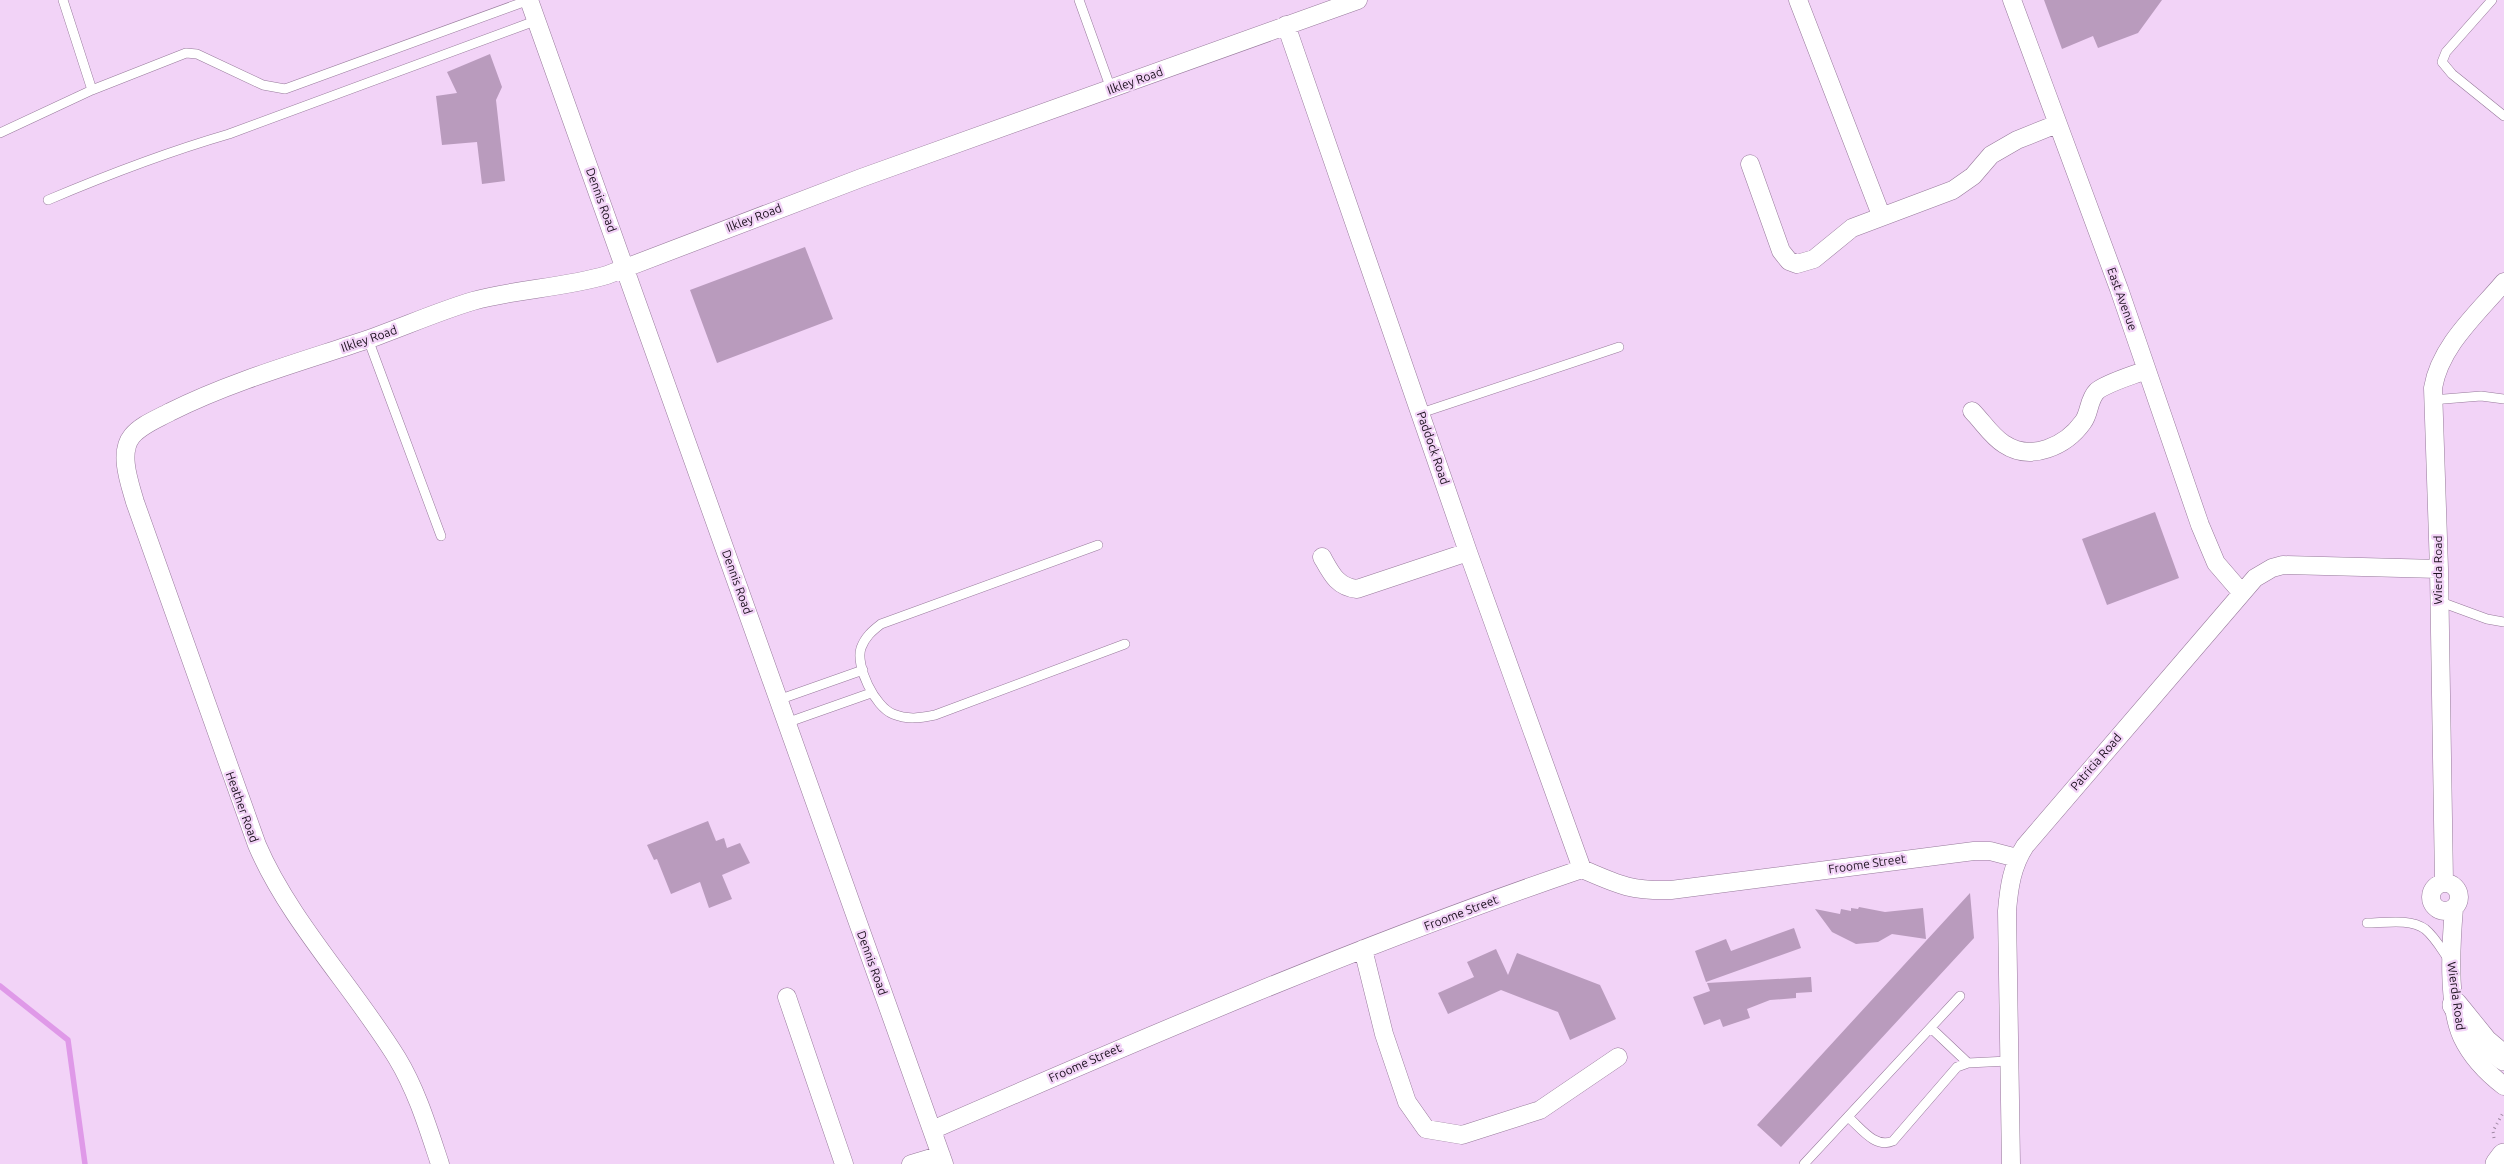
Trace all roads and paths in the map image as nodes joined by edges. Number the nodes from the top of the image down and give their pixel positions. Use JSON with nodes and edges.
{"nodes":[{"id":1,"x":63,"y":0,"type":"edge"},
{"id":2,"x":529,"y":0,"type":"edge"},
{"id":3,"x":1079,"y":0,"type":"edge"},
{"id":4,"x":1358,"y":0,"type":"edge"},
{"id":5,"x":1798,"y":0,"type":"edge"},
{"id":6,"x":2012,"y":0,"type":"edge"},
{"id":7,"x":2492,"y":0,"type":"edge"},
{"id":8,"x":535,"y":21,"type":"junction"},
{"id":9,"x":1286,"y":25,"type":"junction"},
{"id":10,"x":92,"y":90,"type":"junction"},
{"id":11,"x":1111,"y":90,"type":"junction"},
{"id":12,"x":2504,"y":116,"type":"edge"},
{"id":13,"x":2057,"y":124,"type":"junction"},
{"id":14,"x":0,"y":133,"type":"edge"},
{"id":15,"x":1750,"y":164,"type":"dead end"},
{"id":16,"x":48,"y":200,"type":"dead end"},
{"id":17,"x":1881,"y":215,"type":"junction"},
{"id":18,"x":625,"y":268,"type":"junction"},
{"id":19,"x":2504,"y":282,"type":"edge"},
{"id":20,"x":368,"y":340,"type":"junction"},
{"id":21,"x":1619,"y":347,"type":"dead end"},
{"id":22,"x":2146,"y":370,"type":"junction"},
{"id":23,"x":2504,"y":399,"type":"edge"},
{"id":24,"x":2432,"y":400,"type":"junction"},
{"id":25,"x":1972,"y":411,"type":"dead end"},
{"id":26,"x":1421,"y":413,"type":"junction"},
{"id":27,"x":148,"y":423,"type":"joint"},
{"id":28,"x":442,"y":536,"type":"dead end"},
{"id":29,"x":1098,"y":545,"type":"dead end"},
{"id":30,"x":1468,"y":552,"type":"junction"},
{"id":31,"x":1322,"y":557,"type":"dead end"},
{"id":32,"x":2439,"y":569,"type":"junction"},
{"id":33,"x":2241,"y":592,"type":"junction"},
{"id":34,"x":2438,"y":601,"type":"junction"},
{"id":35,"x":2504,"y":622,"type":"edge"},
{"id":36,"x":1125,"y":644,"type":"dead end"},
{"id":37,"x":863,"y":670,"type":"junction"},
{"id":38,"x":871,"y":693,"type":"junction"},
{"id":39,"x":778,"y":700,"type":"junction"},
{"id":40,"x":786,"y":722,"type":"junction"},
{"id":41,"x":2018,"y":858,"type":"junction"},
{"id":42,"x":1582,"y":869,"type":"junction"},
{"id":43,"x":2367,"y":923,"type":"dead end"},
{"id":44,"x":1363,"y":949,"type":"junction"},
{"id":45,"x":2451,"y":956,"type":"junction"},
{"id":46,"x":1960,"y":996,"type":"dead end"},
{"id":47,"x":787,"y":997,"type":"dead end"},
{"id":48,"x":2455,"y":1005,"type":"junction"},
{"id":49,"x":1931,"y":1028,"type":"junction"},
{"id":50,"x":1618,"y":1057,"type":"dead end"},
{"id":51,"x":2504,"y":1058,"type":"edge"},
{"id":52,"x":2008,"y":1061,"type":"junction"},
{"id":53,"x":1968,"y":1064,"type":"junction"},
{"id":54,"x":2504,"y":1086,"type":"edge"},
{"id":55,"x":2504,"y":1111,"type":"edge"},
{"id":56,"x":1848,"y":1117,"type":"junction"},
{"id":57,"x":932,"y":1130,"type":"junction"},
{"id":58,"x":2500,"y":1155,"type":"edge"},
{"id":59,"x":942,"y":1159,"type":"edge"},
{"id":60,"x":440,"y":1164,"type":"edge"},
{"id":61,"x":844,"y":1164,"type":"edge"},
{"id":62,"x":911,"y":1164,"type":"edge"},
{"id":63,"x":1804,"y":1164,"type":"edge"},
{"id":64,"x":2011,"y":1164,"type":"edge"}],
"edges":[{"from":1,"to":10,"type":"lane"},
{"from":2,"to":8,"type":"street","name":"Dennis Road"},
{"from":2,"to":10,"type":"lane"},
{"from":3,"to":11,"type":"lane"},
{"from":4,"to":9,"type":"street","name":"Ilkley Road"},
{"from":5,"to":17,"type":"street"},
{"from":6,"to":13,"type":"street","name":"East Avenue"},
{"from":7,"to":12,"type":"lane"},
{"from":8,"to":16,"type":"lane"},
{"from":8,"to":18,"type":"street","name":"Dennis Road"},
{"from":9,"to":11,"type":"street","name":"Ilkley Road"},
{"from":9,"to":26,"type":"street","name":"Paddock Road"},
{"from":10,"to":14,"type":"lane"},
{"from":11,"to":18,"type":"street","name":"Ilkley Road"},
{"from":13,"to":17,"type":"street"},
{"from":13,"to":22,"type":"street","name":"East Avenue"},
{"from":15,"to":17,"type":"street"},
{"from":18,"to":20,"type":"street","name":"Ilkley Road"},
{"from":18,"to":39,"type":"street","name":"Dennis Road"},
{"from":19,"to":24,"type":"street","name":"Wierda Road"},
{"from":20,"to":27,"type":"street","name":"Ilkley Road"},
{"from":20,"to":28,"type":"lane"},
{"from":21,"to":26,"type":"lane"},
{"from":22,"to":25,"type":"street"},
{"from":22,"to":33,"type":"street","name":"East Avenue"},
{"from":23,"to":24,"type":"lane"},
{"from":24,"to":32,"type":"street","name":"Wierda Road"},
{"from":26,"to":30,"type":"street","name":"Paddock Road"},
{"from":27,"to":60,"type":"street","name":"Heather Road"},
{"from":29,"to":37,"type":"lane"},
{"from":30,"to":31,"type":"street"},
{"from":30,"to":42,"type":"street","name":"Paddock Road"},
{"from":32,"to":33,"type":"street","name":"Patricia Road"},
{"from":32,"to":34,"type":"street","name":"Wierda Road"},
{"from":33,"to":41,"type":"street","name":"Patricia Road"},
{"from":34,"to":35,"type":"lane"},
{"from":34,"to":45,"type":"street","name":"Wierda Road"},
{"from":36,"to":38,"type":"lane"},
{"from":37,"to":38,"type":"lane"},
{"from":37,"to":39,"type":"lane"},
{"from":38,"to":40,"type":"lane"},
{"from":39,"to":40,"type":"street","name":"Dennis Road"},
{"from":40,"to":57,"type":"street","name":"Dennis Road"},
{"from":41,"to":42,"type":"street","name":"Froome Street"},
{"from":41,"to":52,"type":"street","name":"Patricia Road"},
{"from":42,"to":44,"type":"street","name":"Froome Street"},
{"from":43,"to":45,"type":"lane"},
{"from":44,"to":50,"type":"street"},
{"from":44,"to":57,"type":"street","name":"Froome Street"},
{"from":45,"to":48,"type":"street","name":"Wierda Road"},
{"from":46,"to":49,"type":"lane"},
{"from":47,"to":61,"type":"street"},
{"from":48,"to":51,"type":"main road"},
{"from":48,"to":54,"type":"street","name":"Wierda Road"},
{"from":49,"to":53,"type":"lane"},
{"from":49,"to":56,"type":"lane"},
{"from":52,"to":53,"type":"lane"},
{"from":52,"to":64,"type":"street","name":"Patricia Road"},
{"from":53,"to":56,"type":"lane"},
{"from":55,"to":58,"type":"path"},
{"from":56,"to":63,"type":"lane"},
{"from":57,"to":59,"type":"street","name":"Dennis Road"},
{"from":59,"to":62,"type":"street"}]}
